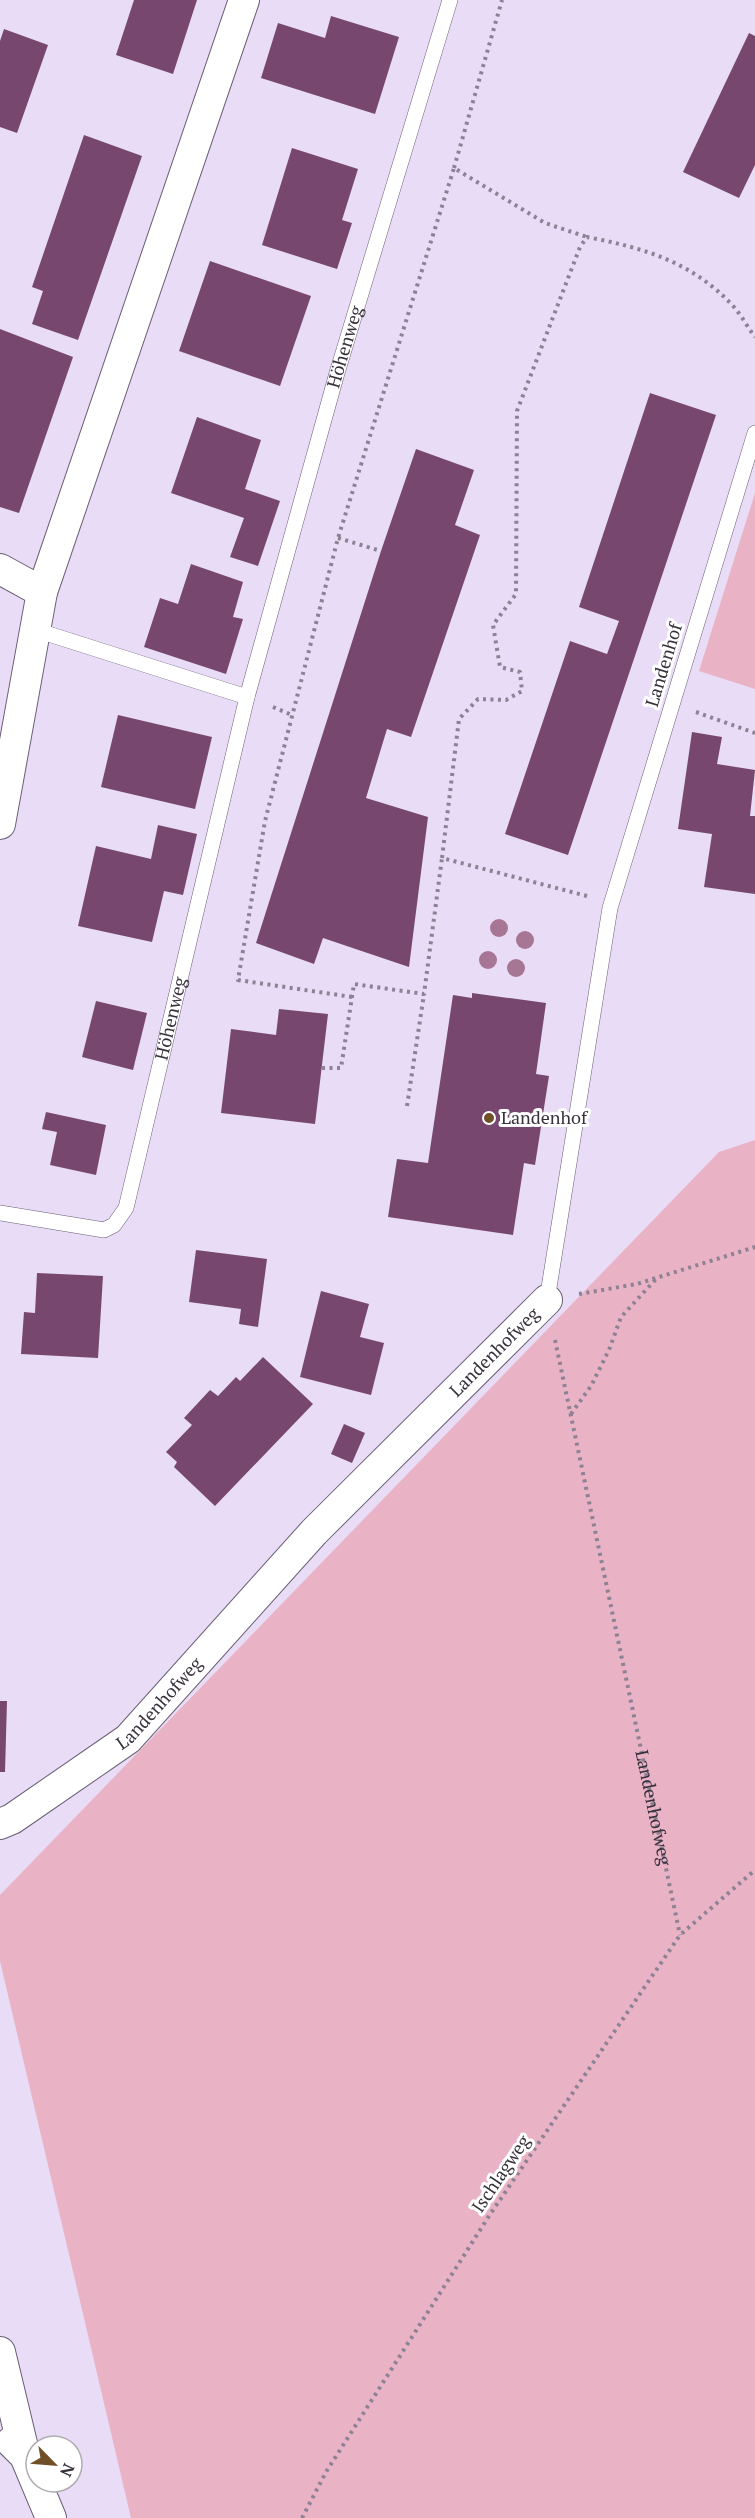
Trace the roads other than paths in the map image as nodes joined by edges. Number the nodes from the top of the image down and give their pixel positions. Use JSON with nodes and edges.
{"nodes":[{"id":1,"x":244,"y":0,"type":"edge"},
{"id":2,"x":450,"y":0,"type":"edge"},
{"id":3,"x":755,"y":433,"type":"edge"},
{"id":4,"x":0,"y":569,"type":"edge"},
{"id":5,"x":42,"y":592,"type":"junction"},
{"id":6,"x":36,"y":630,"type":"junction"},
{"id":7,"x":247,"y":697,"type":"junction"},
{"id":8,"x":0,"y":824,"type":"edge"},
{"id":9,"x":0,"y":1213,"type":"edge"},
{"id":10,"x":547,"y":1300,"type":"joint"},
{"id":11,"x":0,"y":1824,"type":"edge"},
{"id":12,"x":0,"y":2352,"type":"edge"},
{"id":13,"x":0,"y":2431,"type":"edge"},
{"id":14,"x":24,"y":2452,"type":"edge"},
{"id":15,"x":24,"y":2455,"type":"edge"},
{"id":16,"x":41,"y":2494,"type":"edge"},
{"id":17,"x":51,"y":2518,"type":"edge"}],
"edges":[{"from":1,"to":5,"type":"street"},
{"from":2,"to":7,"type":"lane","name":"Höhenweg"},
{"from":3,"to":10,"type":"lane","name":"Landenhof"},
{"from":4,"to":5,"type":"street"},
{"from":5,"to":6,"type":"street"},
{"from":6,"to":7,"type":"lane"},
{"from":6,"to":8,"type":"street"},
{"from":7,"to":9,"type":"lane","name":"Höhenweg"},
{"from":10,"to":11,"type":"street","name":"Landenhofweg"},
{"from":12,"to":14,"type":"street"},
{"from":13,"to":15,"type":"street"},
{"from":16,"to":17,"type":"street"}]}
